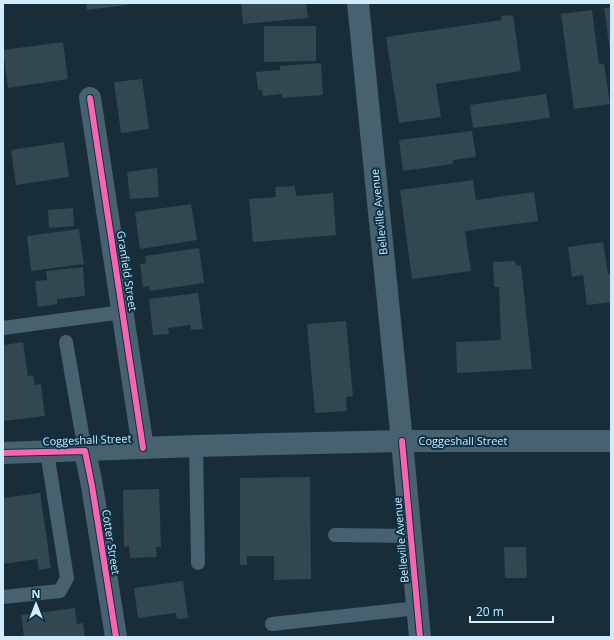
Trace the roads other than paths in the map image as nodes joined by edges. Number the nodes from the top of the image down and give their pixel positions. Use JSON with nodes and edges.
{"nodes":[{"id":1,"x":358,"y":3,"type":"edge"},
{"id":2,"x":90,"y":98,"type":"dead end"},
{"id":3,"x":123,"y":312,"type":"junction"},
{"id":4,"x":3,"y":328,"type":"edge"},
{"id":5,"x":66,"y":342,"type":"dead end"},
{"id":6,"x":402,"y":441,"type":"junction"},
{"id":7,"x":611,"y":441,"type":"edge"},
{"id":8,"x":196,"y":446,"type":"junction"},
{"id":9,"x":143,"y":448,"type":"junction"},
{"id":10,"x":85,"y":451,"type":"junction"},
{"id":11,"x":47,"y":452,"type":"junction"},
{"id":12,"x":3,"y":453,"type":"edge"},
{"id":13,"x":335,"y":535,"type":"dead end"},
{"id":14,"x":411,"y":536,"type":"junction"},
{"id":15,"x":198,"y":563,"type":"dead end"},
{"id":16,"x":3,"y":596,"type":"edge"},
{"id":17,"x":418,"y":608,"type":"junction"},
{"id":18,"x":272,"y":624,"type":"dead end"},
{"id":19,"x":116,"y":637,"type":"edge"},
{"id":20,"x":420,"y":637,"type":"edge"}],
"edges":[{"from":1,"to":6,"type":"main road","name":"Belleville Avenue"},
{"from":2,"to":3,"type":"main road","name":"Granfield Street"},
{"from":3,"to":4,"type":"lane"},
{"from":3,"to":9,"type":"main road","name":"Granfield Street"},
{"from":5,"to":10,"type":"lane"},
{"from":6,"to":7,"type":"main road","name":"Coggeshall Street"},
{"from":6,"to":8,"type":"main road","name":"Coggeshall Street"},
{"from":6,"to":14,"type":"main road","name":"Belleville Avenue"},
{"from":8,"to":9,"type":"main road","name":"Coggeshall Street"},
{"from":8,"to":15,"type":"lane"},
{"from":9,"to":10,"type":"main road","name":"Coggeshall Street"},
{"from":10,"to":11,"type":"main road","name":"Coggeshall Street"},
{"from":10,"to":19,"type":"main road","name":"Cotter Street"},
{"from":11,"to":12,"type":"main road","name":"Coggeshall Street"},
{"from":11,"to":16,"type":"lane"},
{"from":13,"to":14,"type":"lane"},
{"from":14,"to":17,"type":"main road","name":"Belleville Avenue"},
{"from":17,"to":18,"type":"lane"},
{"from":17,"to":20,"type":"main road","name":"Belleville Avenue"}]}
